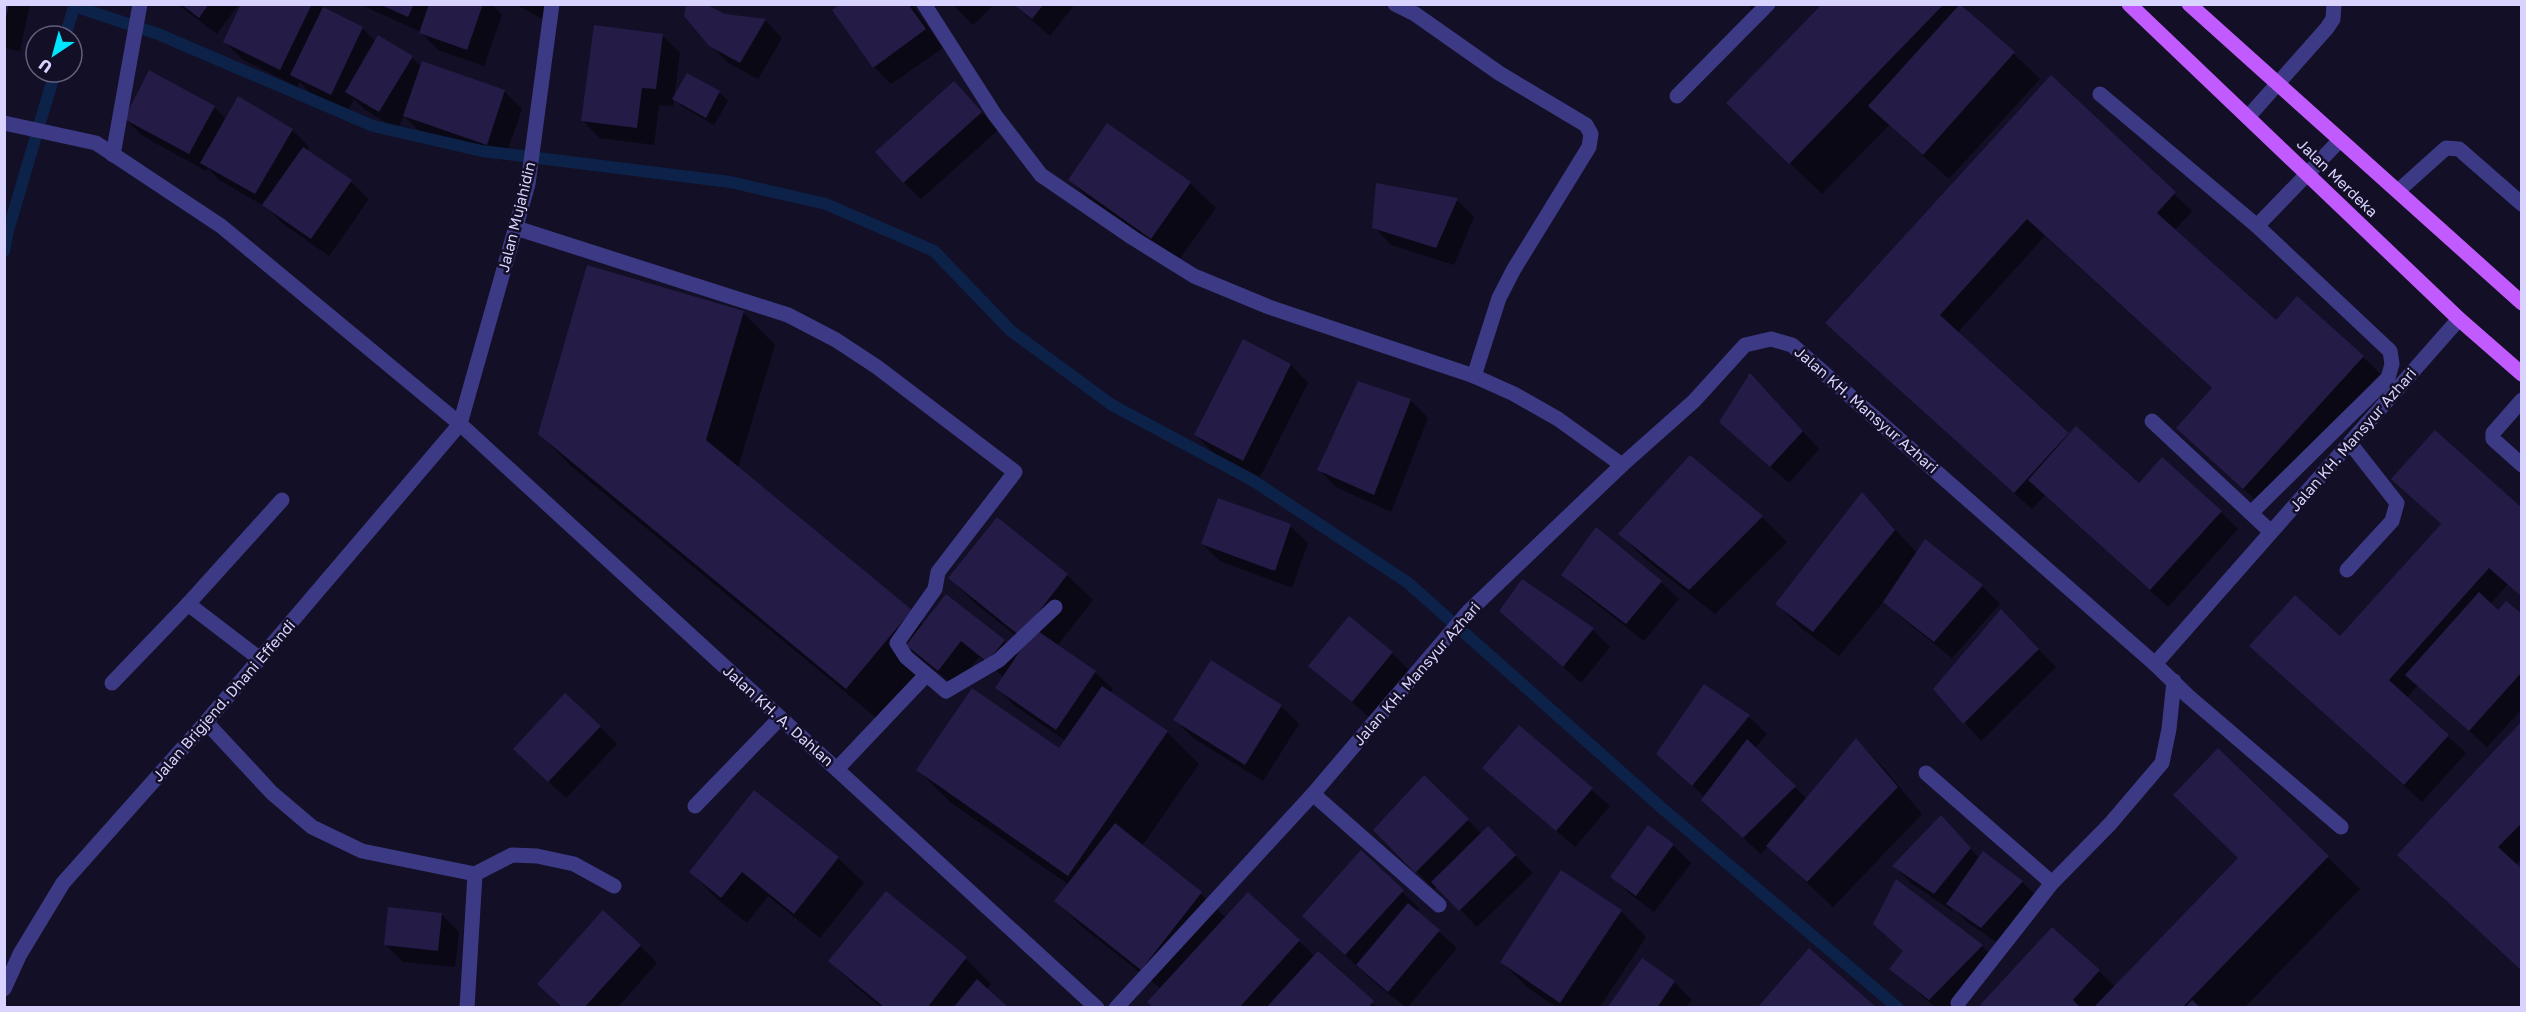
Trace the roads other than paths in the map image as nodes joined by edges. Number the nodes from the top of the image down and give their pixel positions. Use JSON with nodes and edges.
{"nodes":[{"id":1,"x":140,"y":4,"type":"edge"},
{"id":2,"x":552,"y":4,"type":"edge"},
{"id":3,"x":924,"y":4,"type":"edge"},
{"id":4,"x":1395,"y":4,"type":"edge"},
{"id":5,"x":1768,"y":4,"type":"edge"},
{"id":6,"x":2129,"y":4,"type":"edge"},
{"id":7,"x":2189,"y":4,"type":"edge"},
{"id":8,"x":2334,"y":4,"type":"edge"},
{"id":9,"x":2277,"y":84,"type":"junction"},
{"id":10,"x":2100,"y":94,"type":"dead end"},
{"id":11,"x":1677,"y":96,"type":"dead end"},
{"id":12,"x":2247,"y":117,"type":"junction"},
{"id":13,"x":4,"y":123,"type":"edge"},
{"id":14,"x":2340,"y":140,"type":"junction"},
{"id":15,"x":113,"y":155,"type":"junction"},
{"id":16,"x":2308,"y":175,"type":"junction"},
{"id":17,"x":2397,"y":191,"type":"junction"},
{"id":18,"x":2522,"y":204,"type":"edge"},
{"id":19,"x":2257,"y":226,"type":"junction"},
{"id":20,"x":516,"y":228,"type":"junction"},
{"id":21,"x":2522,"y":303,"type":"edge"},
{"id":22,"x":2459,"y":319,"type":"junction"},
{"id":23,"x":2522,"y":374,"type":"edge"},
{"id":24,"x":1474,"y":376,"type":"junction"},
{"id":25,"x":2522,"y":400,"type":"edge"},
{"id":26,"x":2152,"y":421,"type":"dead end"},
{"id":27,"x":460,"y":424,"type":"junction"},
{"id":28,"x":2350,"y":443,"type":"junction"},
{"id":29,"x":1622,"y":465,"type":"junction"},
{"id":30,"x":2522,"y":465,"type":"edge"},
{"id":31,"x":282,"y":500,"type":"dead end"},
{"id":32,"x":2252,"y":513,"type":"junction"},
{"id":33,"x":2271,"y":532,"type":"junction"},
{"id":34,"x":2347,"y":570,"type":"dead end"},
{"id":35,"x":188,"y":604,"type":"junction"},
{"id":36,"x":1055,"y":607,"type":"dead end"},
{"id":37,"x":260,"y":659,"type":"junction"},
{"id":38,"x":2155,"y":664,"type":"junction"},
{"id":39,"x":926,"y":675,"type":"junction"},
{"id":40,"x":2174,"y":681,"type":"junction"},
{"id":41,"x":112,"y":683,"type":"dead end"},
{"id":42,"x":780,"y":718,"type":"junction"},
{"id":43,"x":206,"y":722,"type":"junction"},
{"id":44,"x":837,"y":769,"type":"junction"},
{"id":45,"x":1926,"y":773,"type":"dead end"},
{"id":46,"x":1313,"y":794,"type":"junction"},
{"id":47,"x":695,"y":806,"type":"dead end"},
{"id":48,"x":2341,"y":827,"type":"dead end"},
{"id":49,"x":475,"y":874,"type":"junction"},
{"id":50,"x":2052,"y":883,"type":"junction"},
{"id":51,"x":614,"y":885,"type":"dead end"},
{"id":52,"x":1439,"y":905,"type":"dead end"},
{"id":53,"x":4,"y":989,"type":"edge"},
{"id":54,"x":1958,"y":1003,"type":"dead end"},
{"id":55,"x":467,"y":1008,"type":"edge"},
{"id":56,"x":1097,"y":1008,"type":"edge"},
{"id":57,"x":1116,"y":1008,"type":"edge"}],
"edges":[{"from":1,"to":15,"type":"street"},
{"from":2,"to":20,"type":"street","name":"Jalan Mujahidin"},
{"from":3,"to":24,"type":"street"},
{"from":4,"to":24,"type":"street"},
{"from":5,"to":11,"type":"street"},
{"from":6,"to":12,"type":"main road","name":"Jalan Merdeka"},
{"from":7,"to":9,"type":"main road","name":"Jalan Merdeka"},
{"from":8,"to":9,"type":"street"},
{"from":9,"to":12,"type":"street"},
{"from":9,"to":14,"type":"main road","name":"Jalan Merdeka"},
{"from":10,"to":19,"type":"street"},
{"from":12,"to":16,"type":"main road","name":"Jalan Merdeka"},
{"from":13,"to":15,"type":"street","name":"Jalan KH. A. Dahlan"},
{"from":14,"to":16,"type":"street"},
{"from":14,"to":17,"type":"main road","name":"Jalan Merdeka"},
{"from":15,"to":27,"type":"street","name":"Jalan KH. A. Dahlan"},
{"from":16,"to":19,"type":"street"},
{"from":16,"to":22,"type":"main road","name":"Jalan Merdeka"},
{"from":17,"to":18,"type":"street"},
{"from":17,"to":21,"type":"main road","name":"Jalan Merdeka"},
{"from":19,"to":32,"type":"street"},
{"from":20,"to":27,"type":"street","name":"Jalan Mujahidin"},
{"from":20,"to":39,"type":"street"},
{"from":22,"to":23,"type":"main road","name":"Jalan Merdeka"},
{"from":22,"to":28,"type":"street","name":"Jalan KH. Mansyur Azhari"},
{"from":24,"to":29,"type":"street"},
{"from":25,"to":30,"type":"street"},
{"from":26,"to":32,"type":"street"},
{"from":27,"to":37,"type":"street","name":"Jalan Brigjend. Dhani Effendi"},
{"from":27,"to":42,"type":"street","name":"Jalan KH. A. Dahlan"},
{"from":28,"to":33,"type":"street","name":"Jalan KH. Mansyur Azhari"},
{"from":28,"to":34,"type":"street"},
{"from":29,"to":38,"type":"street","name":"Jalan KH. Mansyur Azhari"},
{"from":29,"to":46,"type":"street","name":"Jalan KH. Mansyur Azhari"},
{"from":31,"to":35,"type":"street"},
{"from":32,"to":33,"type":"street"},
{"from":33,"to":38,"type":"street","name":"Jalan KH. Mansyur Azhari"},
{"from":35,"to":37,"type":"street"},
{"from":35,"to":41,"type":"street"},
{"from":36,"to":39,"type":"street"},
{"from":37,"to":43,"type":"street","name":"Jalan Brigjend. Dhani Effendi"},
{"from":38,"to":40,"type":"street"},
{"from":39,"to":44,"type":"street"},
{"from":40,"to":48,"type":"street"},
{"from":40,"to":50,"type":"street"},
{"from":42,"to":44,"type":"street","name":"Jalan KH. A. Dahlan"},
{"from":42,"to":47,"type":"street"},
{"from":43,"to":49,"type":"street"},
{"from":43,"to":53,"type":"street","name":"Jalan Brigjend. Dhani Effendi"},
{"from":44,"to":56,"type":"street","name":"Jalan KH. A. Dahlan"},
{"from":45,"to":50,"type":"street"},
{"from":46,"to":52,"type":"street"},
{"from":46,"to":57,"type":"street","name":"Jalan KH. Mansyur Azhari"},
{"from":49,"to":51,"type":"street"},
{"from":49,"to":55,"type":"street"},
{"from":50,"to":54,"type":"street"}]}
